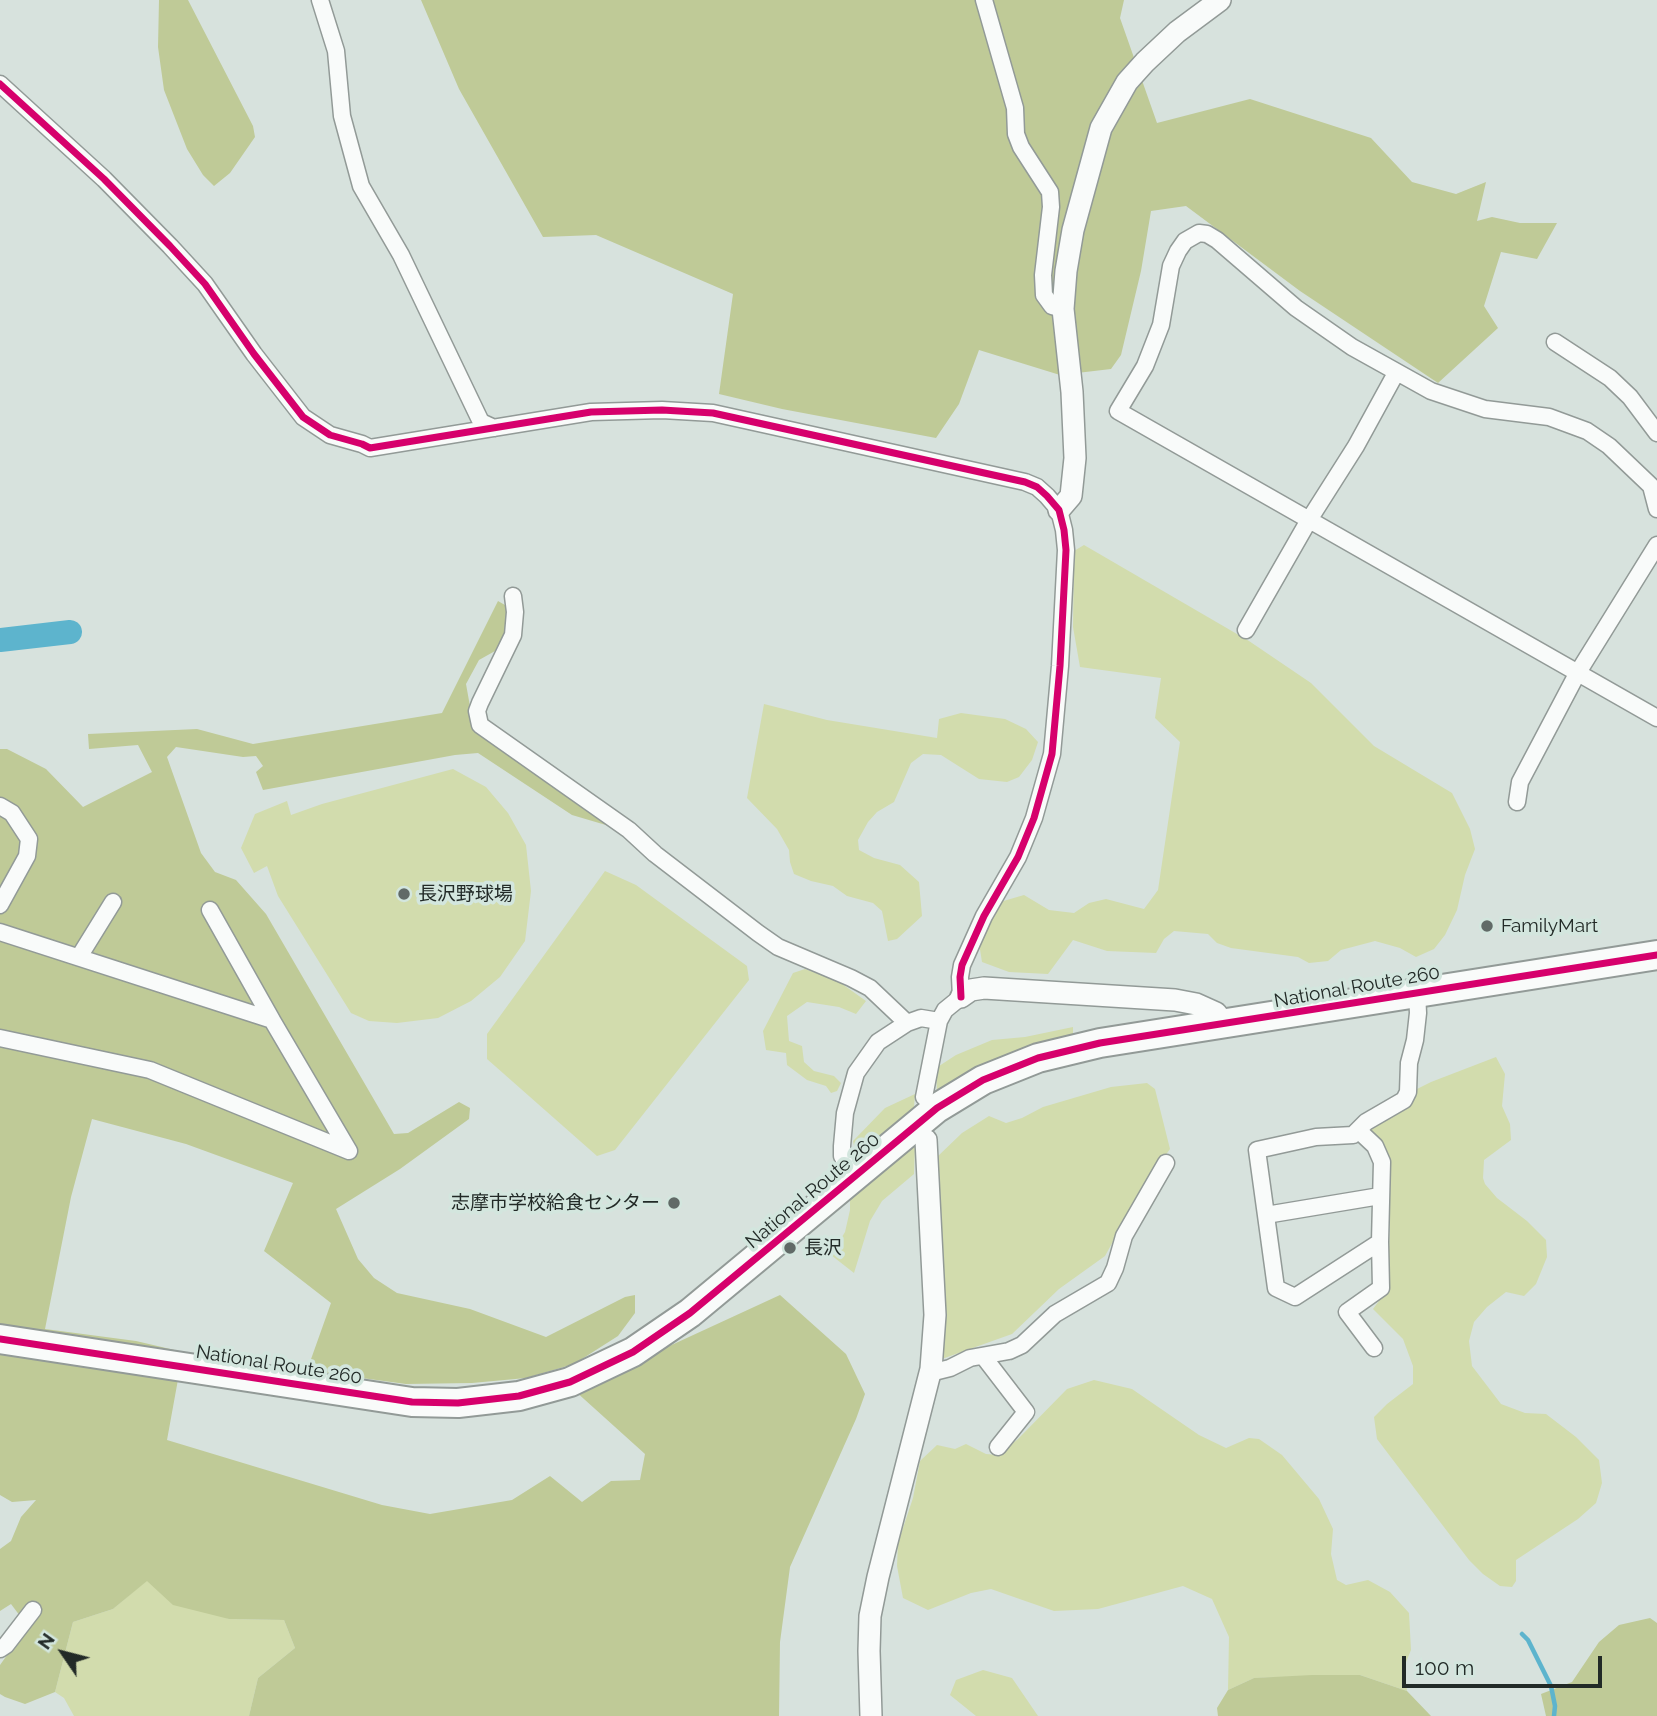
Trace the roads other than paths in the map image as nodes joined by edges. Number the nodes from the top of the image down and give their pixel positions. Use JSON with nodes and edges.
{"nodes":[{"id":1,"x":320,"y":0,"type":"edge"},
{"id":2,"x":984,"y":0,"type":"edge"},
{"id":3,"x":1220,"y":0,"type":"edge"},
{"id":4,"x":0,"y":84,"type":"edge"},
{"id":5,"x":1063,"y":309,"type":"junction"},
{"id":6,"x":1555,"y":342,"type":"dead end"},
{"id":7,"x":1396,"y":373,"type":"junction"},
{"id":8,"x":495,"y":428,"type":"junction"},
{"id":9,"x":1657,"y":433,"type":"edge"},
{"id":10,"x":1657,"y":509,"type":"edge"},
{"id":11,"x":1059,"y":510,"type":"junction"},
{"id":12,"x":1309,"y":520,"type":"junction"},
{"id":13,"x":1657,"y":545,"type":"edge"},
{"id":14,"x":513,"y":596,"type":"dead end"},
{"id":15,"x":1246,"y":630,"type":"dead end"},
{"id":16,"x":1577,"y":674,"type":"junction"},
{"id":17,"x":1657,"y":718,"type":"edge"},
{"id":18,"x":1517,"y":802,"type":"dead end"},
{"id":19,"x":0,"y":806,"type":"edge"},
{"id":20,"x":113,"y":902,"type":"dead end"},
{"id":21,"x":0,"y":905,"type":"edge"},
{"id":22,"x":210,"y":910,"type":"dead end"},
{"id":23,"x":0,"y":932,"type":"edge"},
{"id":24,"x":1657,"y":955,"type":"edge"},
{"id":25,"x":79,"y":957,"type":"junction"},
{"id":26,"x":1417,"y":992,"type":"junction"},
{"id":27,"x":961,"y":997,"type":"junction"},
{"id":28,"x":272,"y":1020,"type":"junction"},
{"id":29,"x":939,"y":1021,"type":"junction"},
{"id":30,"x":907,"y":1023,"type":"junction"},
{"id":31,"x":1225,"y":1025,"type":"junction"},
{"id":32,"x":0,"y":1038,"type":"edge"},
{"id":33,"x":924,"y":1097,"type":"dead end"},
{"id":34,"x":1358,"y":1130,"type":"junction"},
{"id":35,"x":926,"y":1140,"type":"dead end"},
{"id":36,"x":1166,"y":1163,"type":"dead end"},
{"id":37,"x":854,"y":1178,"type":"junction"},
{"id":38,"x":1380,"y":1196,"type":"junction"},
{"id":39,"x":1266,"y":1215,"type":"junction"},
{"id":40,"x":1380,"y":1242,"type":"junction"},
{"id":41,"x":0,"y":1339,"type":"edge"},
{"id":42,"x":1374,"y":1348,"type":"dead end"},
{"id":43,"x":983,"y":1356,"type":"junction"},
{"id":44,"x":930,"y":1373,"type":"junction"},
{"id":45,"x":998,"y":1447,"type":"dead end"},
{"id":46,"x":33,"y":1610,"type":"dead end"},
{"id":47,"x":0,"y":1649,"type":"edge"},
{"id":48,"x":871,"y":1716,"type":"edge"}],
"edges":[{"from":1,"to":8,"type":"street"},
{"from":2,"to":5,"type":"street"},
{"from":3,"to":5,"type":"street"},
{"from":4,"to":8,"type":"street"},
{"from":5,"to":11,"type":"street"},
{"from":6,"to":9,"type":"street"},
{"from":7,"to":10,"type":"street"},
{"from":7,"to":12,"type":"street"},
{"from":7,"to":12,"type":"street"},
{"from":8,"to":11,"type":"street"},
{"from":11,"to":27,"type":"street"},
{"from":12,"to":15,"type":"street"},
{"from":12,"to":16,"type":"street"},
{"from":13,"to":16,"type":"street"},
{"from":14,"to":30,"type":"street"},
{"from":16,"to":17,"type":"street"},
{"from":16,"to":18,"type":"street"},
{"from":19,"to":21,"type":"street"},
{"from":20,"to":25,"type":"street"},
{"from":22,"to":28,"type":"street"},
{"from":23,"to":25,"type":"street"},
{"from":24,"to":26,"type":"highway","name":"National Route 260"},
{"from":25,"to":28,"type":"street"},
{"from":26,"to":31,"type":"highway","name":"National Route 260"},
{"from":26,"to":34,"type":"street"},
{"from":27,"to":29,"type":"street"},
{"from":27,"to":31,"type":"street"},
{"from":28,"to":32,"type":"street"},
{"from":29,"to":30,"type":"street"},
{"from":29,"to":33,"type":"street"},
{"from":30,"to":37,"type":"street"},
{"from":31,"to":37,"type":"highway","name":"National Route 260"},
{"from":34,"to":38,"type":"street"},
{"from":34,"to":39,"type":"street"},
{"from":35,"to":44,"type":"street"},
{"from":36,"to":43,"type":"street"},
{"from":37,"to":41,"type":"highway","name":"National Route 260"},
{"from":38,"to":39,"type":"street"},
{"from":38,"to":40,"type":"street"},
{"from":39,"to":40,"type":"street"},
{"from":40,"to":42,"type":"street"},
{"from":43,"to":44,"type":"street"},
{"from":43,"to":45,"type":"street"},
{"from":44,"to":48,"type":"street"},
{"from":46,"to":47,"type":"street"}]}
